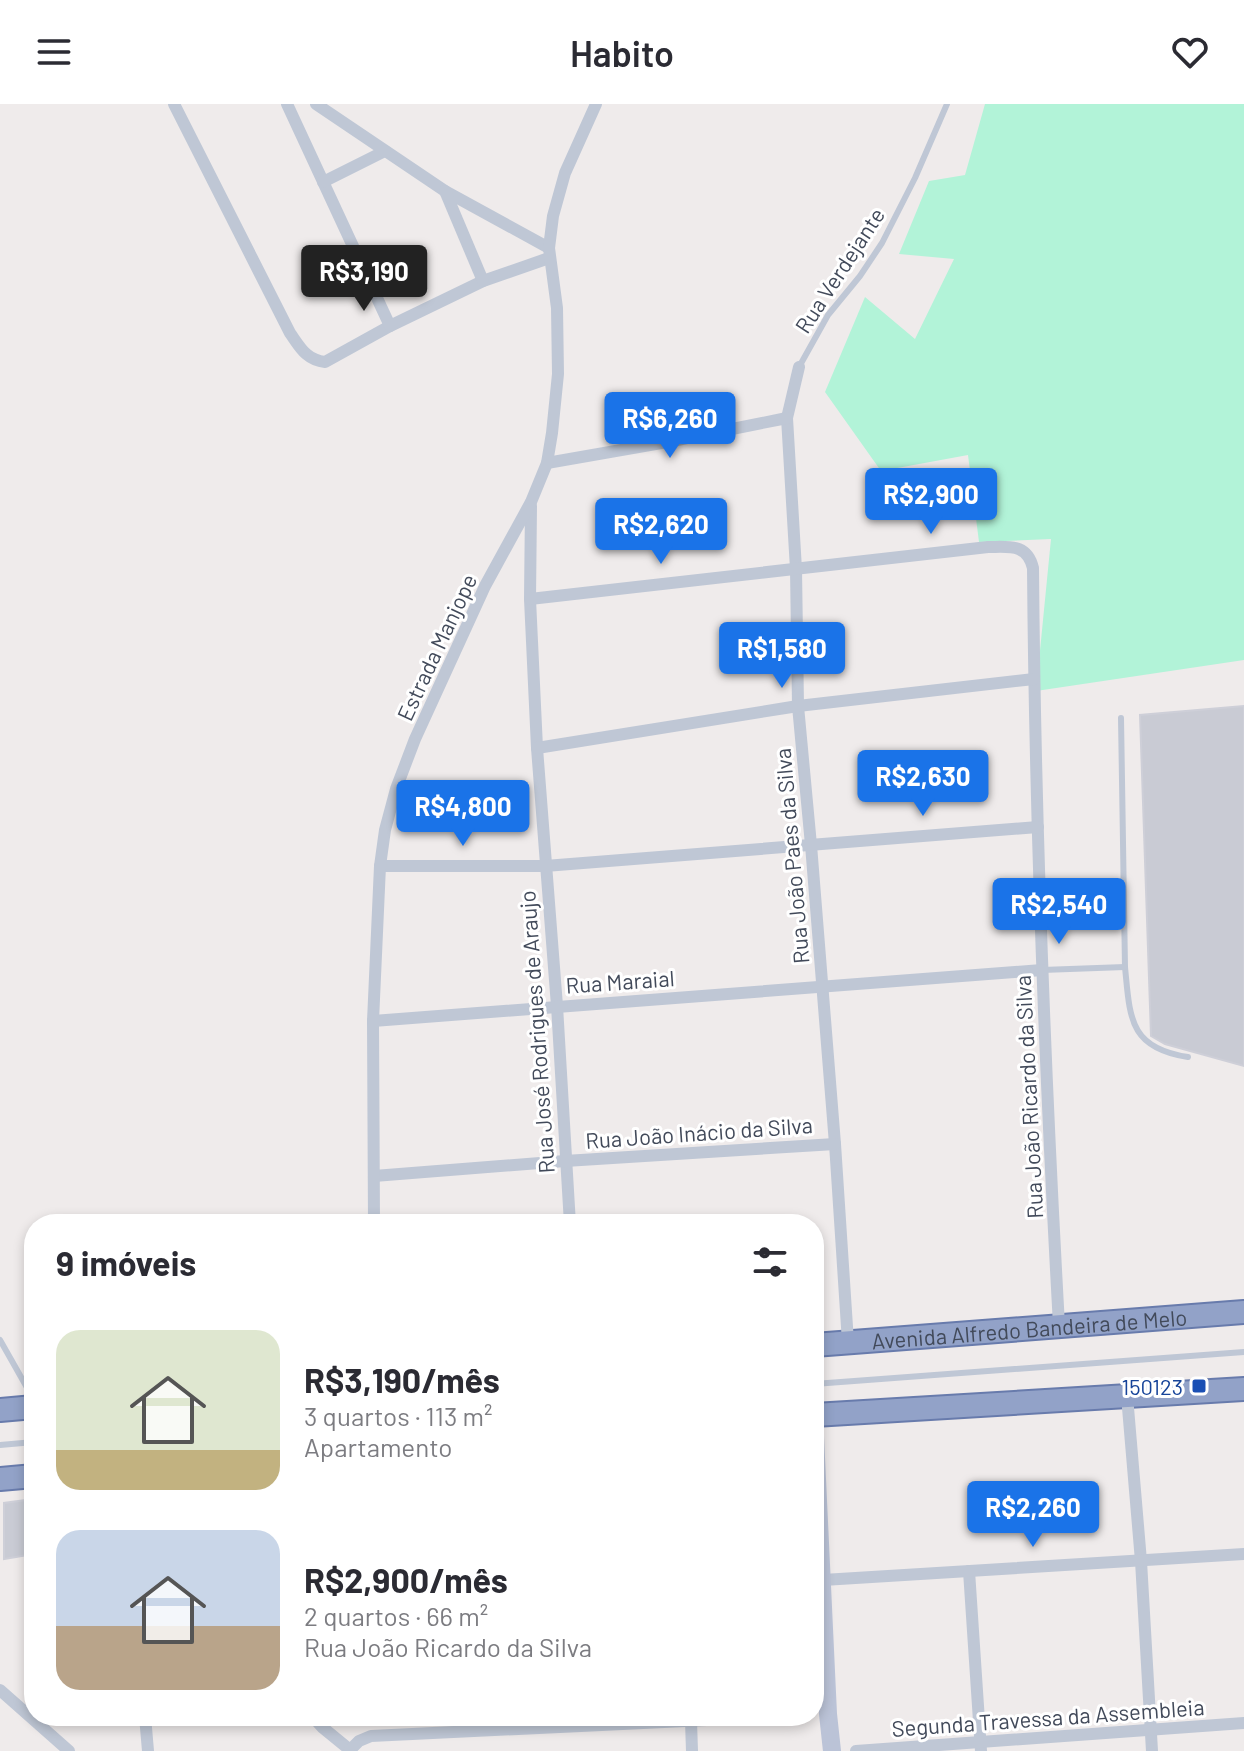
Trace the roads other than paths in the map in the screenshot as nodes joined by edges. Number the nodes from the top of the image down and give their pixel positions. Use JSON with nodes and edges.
{"nodes":[{"id":1,"x":174,"y":104,"type":"edge"},
{"id":2,"x":287,"y":104,"type":"edge"},
{"id":3,"x":316,"y":104,"type":"edge"},
{"id":4,"x":596,"y":104,"type":"edge"},
{"id":5,"x":947,"y":104,"type":"edge"},
{"id":6,"x":385,"y":151,"type":"junction"},
{"id":7,"x":323,"y":182,"type":"junction"},
{"id":8,"x":445,"y":191,"type":"junction"},
{"id":9,"x":549,"y":253,"type":"junction"},
{"id":10,"x":483,"y":281,"type":"junction"},
{"id":11,"x":390,"y":326,"type":"junction"},
{"id":12,"x":799,"y":367,"type":"joint"},
{"id":13,"x":787,"y":418,"type":"junction"},
{"id":14,"x":547,"y":463,"type":"junction"},
{"id":15,"x":531,"y":502,"type":"junction"},
{"id":16,"x":796,"y":569,"type":"junction"},
{"id":17,"x":530,"y":599,"type":"junction"},
{"id":18,"x":1034,"y":679,"type":"junction"},
{"id":19,"x":798,"y":706,"type":"junction"},
{"id":20,"x":1121,"y":718,"type":"dead end"},
{"id":21,"x":537,"y":748,"type":"junction"},
{"id":22,"x":1038,"y":827,"type":"junction"},
{"id":23,"x":811,"y":845,"type":"junction"},
{"id":24,"x":380,"y":866,"type":"junction"},
{"id":25,"x":545,"y":866,"type":"junction"},
{"id":26,"x":1125,"y":967,"type":"junction"},
{"id":27,"x":1042,"y":970,"type":"junction"},
{"id":28,"x":822,"y":988,"type":"junction"},
{"id":29,"x":557,"y":1006,"type":"junction"},
{"id":30,"x":373,"y":1021,"type":"junction"},
{"id":31,"x":1188,"y":1057,"type":"dead end"},
{"id":32,"x":835,"y":1144,"type":"junction"},
{"id":33,"x":565,"y":1161,"type":"junction"},
{"id":34,"x":374,"y":1176,"type":"junction"},
{"id":35,"x":374,"y":1214,"type":"edge"},
{"id":36,"x":569,"y":1214,"type":"edge"},
{"id":37,"x":1244,"y":1312,"type":"edge"},
{"id":38,"x":1059,"y":1325,"type":"junction"},
{"id":39,"x":0,"y":1340,"type":"edge"},
{"id":40,"x":848,"y":1342,"type":"junction"},
{"id":41,"x":824,"y":1344,"type":"edge"},
{"id":42,"x":1244,"y":1352,"type":"edge"},
{"id":43,"x":24,"y":1382,"type":"edge"},
{"id":44,"x":824,"y":1383,"type":"edge"},
{"id":45,"x":1244,"y":1389,"type":"edge"},
{"id":46,"x":1127,"y":1396,"type":"junction"},
{"id":47,"x":24,"y":1408,"type":"edge"},
{"id":48,"x":0,"y":1410,"type":"edge"},
{"id":49,"x":824,"y":1414,"type":"edge"},
{"id":50,"x":24,"y":1443,"type":"edge"},
{"id":51,"x":0,"y":1445,"type":"edge"},
{"id":52,"x":24,"y":1477,"type":"edge"},
{"id":53,"x":0,"y":1479,"type":"edge"},
{"id":54,"x":1244,"y":1554,"type":"edge"},
{"id":55,"x":1141,"y":1561,"type":"junction"},
{"id":56,"x":969,"y":1571,"type":"junction"},
{"id":57,"x":824,"y":1580,"type":"edge"},
{"id":58,"x":0,"y":1690,"type":"edge"},
{"id":59,"x":24,"y":1711,"type":"edge"},
{"id":60,"x":1244,"y":1723,"type":"edge"},
{"id":61,"x":824,"y":1724,"type":"edge"},
{"id":62,"x":41,"y":1726,"type":"edge"},
{"id":63,"x":146,"y":1726,"type":"edge"},
{"id":64,"x":321,"y":1726,"type":"edge"},
{"id":65,"x":584,"y":1726,"type":"edge"},
{"id":66,"x":691,"y":1726,"type":"edge"},
{"id":67,"x":1150,"y":1729,"type":"junction"},
{"id":68,"x":980,"y":1746,"type":"edge"},
{"id":69,"x":69,"y":1751,"type":"edge"},
{"id":70,"x":148,"y":1751,"type":"edge"},
{"id":71,"x":349,"y":1751,"type":"edge"},
{"id":72,"x":692,"y":1751,"type":"edge"},
{"id":73,"x":832,"y":1751,"type":"edge"},
{"id":74,"x":856,"y":1751,"type":"edge"},
{"id":75,"x":1152,"y":1751,"type":"edge"}],
"edges":[{"from":1,"to":11,"type":"street"},
{"from":2,"to":7,"type":"street"},
{"from":3,"to":6,"type":"street"},
{"from":4,"to":9,"type":"street","name":"Estrada Manjope"},
{"from":5,"to":12,"type":"lane","name":"Rua Verdejante"},
{"from":6,"to":7,"type":"street"},
{"from":6,"to":8,"type":"street"},
{"from":7,"to":11,"type":"street"},
{"from":8,"to":9,"type":"street"},
{"from":8,"to":10,"type":"street"},
{"from":9,"to":10,"type":"street"},
{"from":9,"to":14,"type":"street","name":"Estrada Manjope"},
{"from":10,"to":11,"type":"street"},
{"from":12,"to":13,"type":"street","name":"Rua João Paes da Silva"},
{"from":13,"to":14,"type":"street"},
{"from":13,"to":16,"type":"street","name":"Rua João Paes da Silva"},
{"from":14,"to":15,"type":"street","name":"Estrada Manjope"},
{"from":15,"to":17,"type":"street","name":"Rua José Rodrigues de Araujo"},
{"from":15,"to":24,"type":"street","name":"Estrada Manjope"},
{"from":16,"to":17,"type":"street","name":"Rua João Ricardo da Silva"},
{"from":16,"to":18,"type":"street","name":"Rua João Ricardo da Silva"},
{"from":16,"to":19,"type":"street","name":"Rua João Paes da Silva"},
{"from":17,"to":21,"type":"street","name":"Rua José Rodrigues de Araujo"},
{"from":18,"to":19,"type":"street"},
{"from":18,"to":22,"type":"street","name":"Rua João Ricardo da Silva"},
{"from":19,"to":21,"type":"street"},
{"from":19,"to":23,"type":"street","name":"Rua João Paes da Silva"},
{"from":20,"to":26,"type":"lane"},
{"from":21,"to":25,"type":"street","name":"Rua José Rodrigues de Araujo"},
{"from":22,"to":23,"type":"street"},
{"from":22,"to":27,"type":"street","name":"Rua João Ricardo da Silva"},
{"from":23,"to":25,"type":"street"},
{"from":23,"to":28,"type":"street","name":"Rua João Paes da Silva"},
{"from":24,"to":25,"type":"street"},
{"from":24,"to":30,"type":"street","name":"Estrada Manjope"},
{"from":25,"to":29,"type":"street","name":"Rua José Rodrigues de Araujo"},
{"from":26,"to":27,"type":"lane"},
{"from":26,"to":31,"type":"lane"},
{"from":27,"to":28,"type":"street","name":"Rua Maraial"},
{"from":27,"to":38,"type":"street","name":"Rua João Ricardo da Silva"},
{"from":28,"to":29,"type":"street","name":"Rua Maraial"},
{"from":28,"to":32,"type":"street","name":"Rua João Paes da Silva"},
{"from":29,"to":30,"type":"street","name":"Rua Maraial"},
{"from":29,"to":33,"type":"street","name":"Rua José Rodrigues de Araujo"},
{"from":30,"to":34,"type":"street","name":"Estrada Manjope"},
{"from":32,"to":33,"type":"street","name":"Rua João Inácio da Silva"},
{"from":32,"to":40,"type":"street","name":"Rua João Paes da Silva"},
{"from":33,"to":34,"type":"street","name":"Rua João Inácio da Silva"},
{"from":33,"to":36,"type":"street","name":"Rua José Rodrigues de Araujo"},
{"from":34,"to":35,"type":"street","name":"Estrada Manjope"},
{"from":37,"to":38,"type":"highway","name":"Avenida Alfredo Bandeira de Melo"},
{"from":38,"to":40,"type":"highway","name":"Avenida Alfredo Bandeira de Melo"},
{"from":39,"to":43,"type":"lane"},
{"from":40,"to":41,"type":"highway","name":"Avenida Alfredo Bandeira de Melo"},
{"from":42,"to":44,"type":"lane"},
{"from":45,"to":46,"type":"highway"},
{"from":46,"to":49,"type":"highway"},
{"from":46,"to":55,"type":"street"},
{"from":47,"to":48,"type":"highway"},
{"from":50,"to":51,"type":"lane"},
{"from":52,"to":53,"type":"highway"},
{"from":54,"to":55,"type":"street"},
{"from":55,"to":56,"type":"street"},
{"from":55,"to":67,"type":"street"},
{"from":56,"to":57,"type":"street"},
{"from":56,"to":68,"type":"street"},
{"from":58,"to":59,"type":"street"},
{"from":60,"to":67,"type":"street","name":"Segunda Travessa da Assembleia"},
{"from":61,"to":73,"type":"main road"},
{"from":62,"to":69,"type":"street"},
{"from":63,"to":70,"type":"street"},
{"from":64,"to":71,"type":"street"},
{"from":65,"to":71,"type":"street"},
{"from":66,"to":72,"type":"street"},
{"from":67,"to":68,"type":"street","name":"Segunda Travessa da Assembleia"},
{"from":67,"to":75,"type":"street"},
{"from":68,"to":74,"type":"street","name":"Segunda Travessa da Assembleia"}]}
